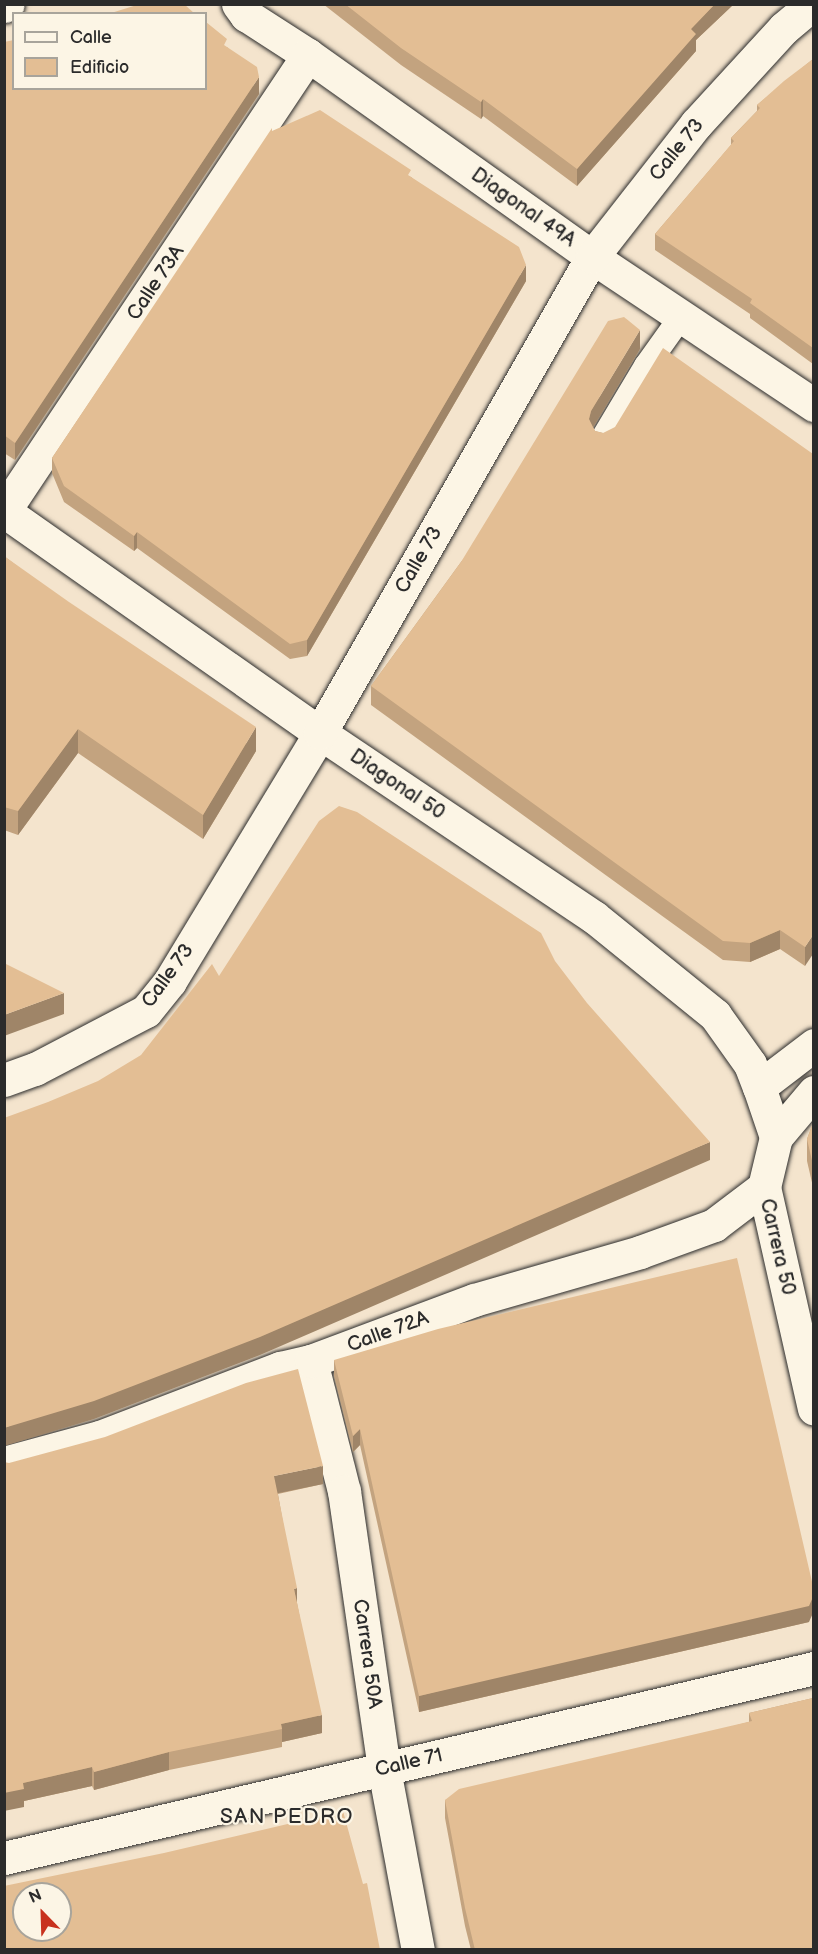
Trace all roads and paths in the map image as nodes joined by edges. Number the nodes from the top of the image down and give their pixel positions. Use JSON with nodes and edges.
{"nodes":[{"id":1,"x":238,"y":4,"type":"edge"},
{"id":2,"x":813,"y":4,"type":"edge"},
{"id":3,"x":308,"y":55,"type":"junction"},
{"id":4,"x":592,"y":257,"type":"junction"},
{"id":5,"x":681,"y":317,"type":"junction"},
{"id":6,"x":813,"y":405,"type":"edge"},
{"id":7,"x":603,"y":438,"type":"edge"},
{"id":8,"x":4,"y":511,"type":"edge"},
{"id":9,"x":320,"y":733,"type":"junction"},
{"id":10,"x":813,"y":1045,"type":"edge"},
{"id":11,"x":4,"y":1080,"type":"edge"},
{"id":12,"x":759,"y":1087,"type":"junction"},
{"id":13,"x":813,"y":1092,"type":"edge"},
{"id":14,"x":777,"y":1137,"type":"junction"},
{"id":15,"x":764,"y":1187,"type":"junction"},
{"id":16,"x":311,"y":1361,"type":"junction"},
{"id":17,"x":813,"y":1408,"type":"edge"},
{"id":18,"x":4,"y":1463,"type":"edge"},
{"id":19,"x":813,"y":1668,"type":"edge"},
{"id":20,"x":384,"y":1769,"type":"junction"},
{"id":21,"x":4,"y":1858,"type":"edge"},
{"id":22,"x":418,"y":1950,"type":"edge"}],
"edges":[{"from":1,"to":3,"type":"street","name":"Diagonal 49A"},
{"from":2,"to":4,"type":"street","name":"Calle 73"},
{"from":3,"to":4,"type":"street","name":"Diagonal 49A"},
{"from":3,"to":8,"type":"street","name":"Calle 73A"},
{"from":4,"to":5,"type":"street","name":"Diagonal 49A"},
{"from":4,"to":9,"type":"street","name":"Calle 73"},
{"from":5,"to":6,"type":"street","name":"Diagonal 49A"},
{"from":5,"to":7,"type":"lane"},
{"from":8,"to":9,"type":"street","name":"Diagonal 50"},
{"from":9,"to":11,"type":"street","name":"Calle 73"},
{"from":9,"to":12,"type":"street","name":"Diagonal 50"},
{"from":10,"to":12,"type":"street"},
{"from":12,"to":14,"type":"street"},
{"from":13,"to":14,"type":"street"},
{"from":14,"to":15,"type":"street","name":"Carrera 50"},
{"from":15,"to":16,"type":"street","name":"Calle 72A"},
{"from":15,"to":17,"type":"street","name":"Carrera 50"},
{"from":16,"to":18,"type":"street","name":"Calle 72A"},
{"from":16,"to":20,"type":"street","name":"Carrera 50A"},
{"from":19,"to":20,"type":"street","name":"Calle 71"},
{"from":20,"to":21,"type":"street","name":"Calle 71"},
{"from":20,"to":22,"type":"street","name":"Carrera 50A"}]}
